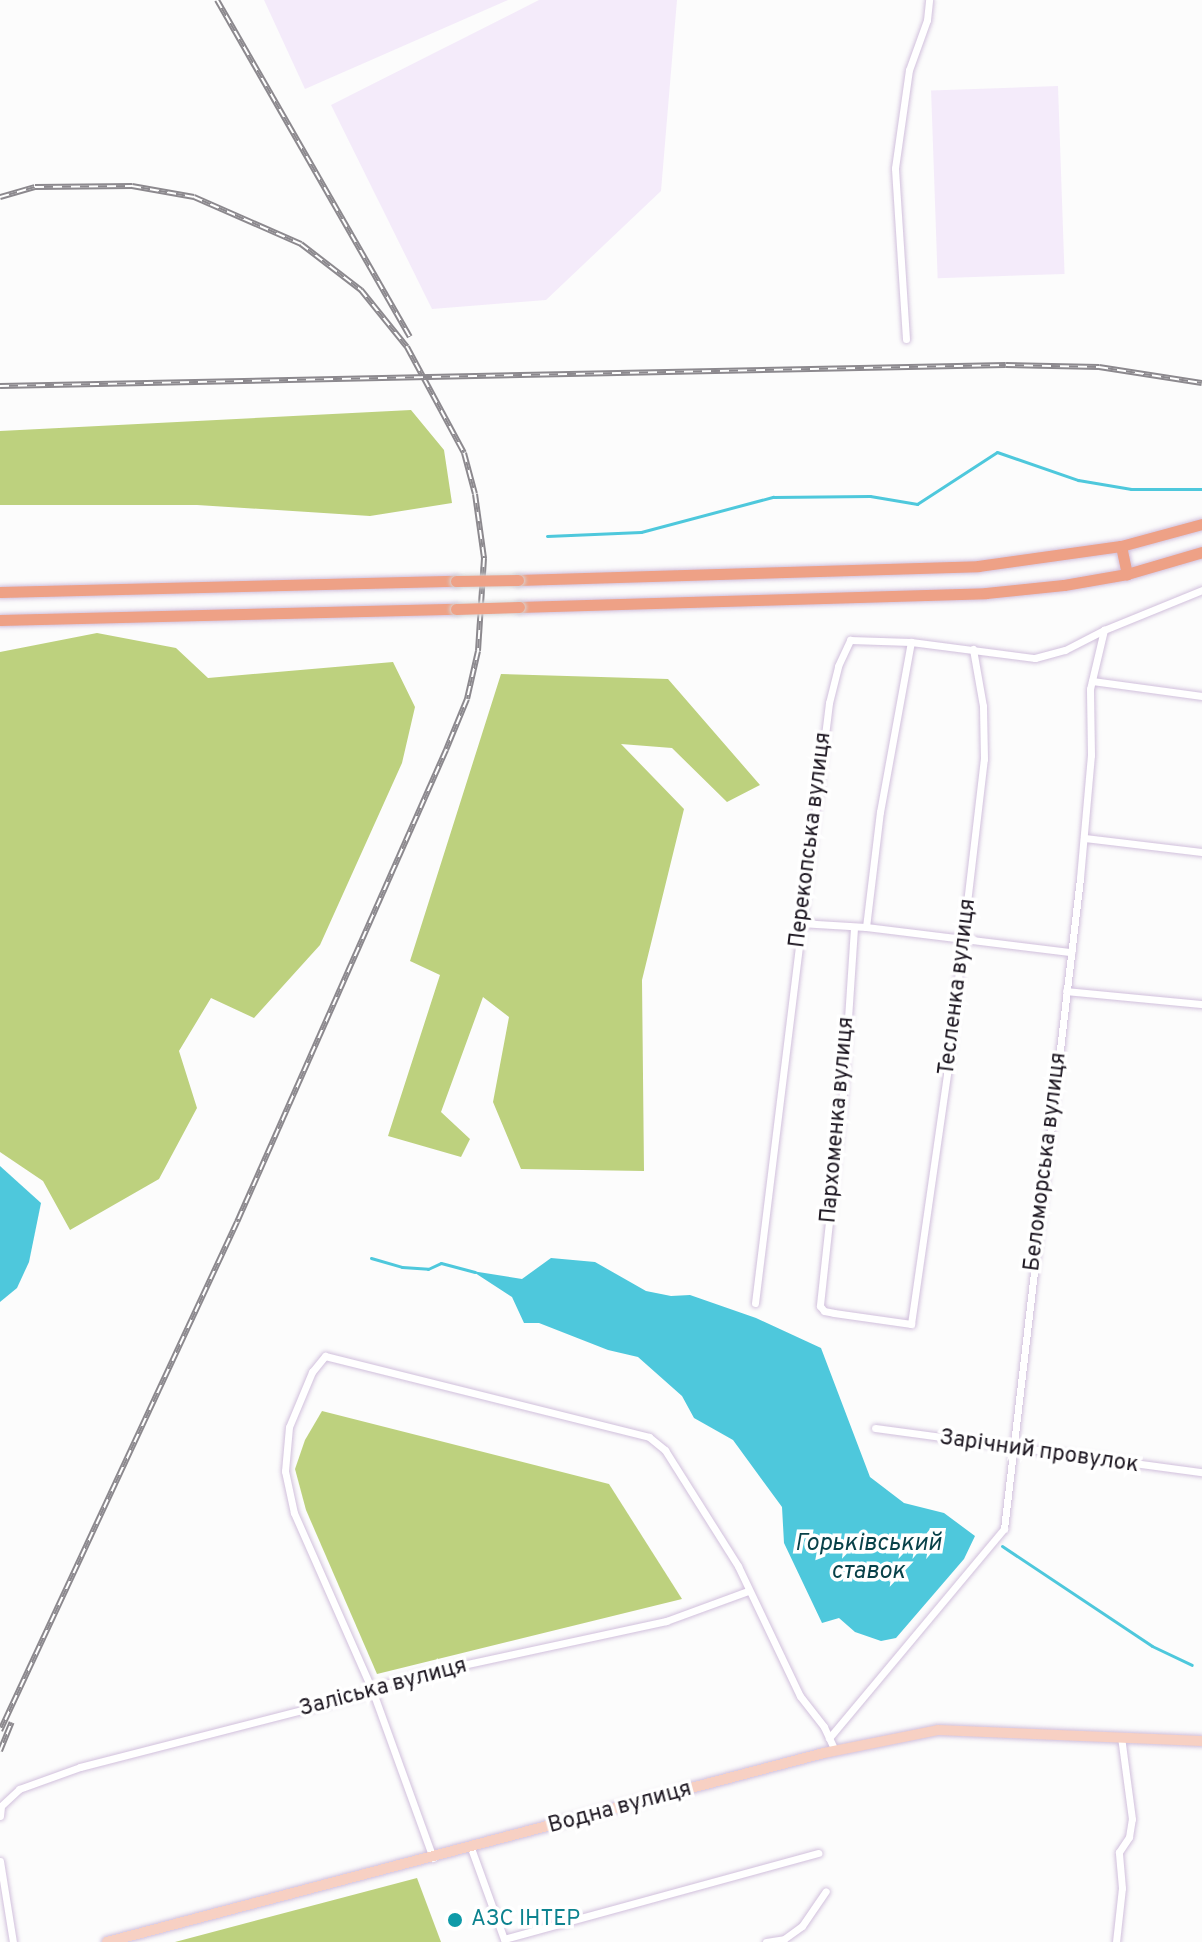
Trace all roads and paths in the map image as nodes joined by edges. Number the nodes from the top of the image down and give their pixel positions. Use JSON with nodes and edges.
{"nodes":[{"id":1,"x":929,"y":0,"type":"edge"},
{"id":2,"x":906,"y":339,"type":"dead end"},
{"id":3,"x":1202,"y":524,"type":"edge"},
{"id":4,"x":1121,"y":546,"type":"junction"},
{"id":5,"x":1202,"y":552,"type":"edge"},
{"id":6,"x":1127,"y":574,"type":"junction"},
{"id":7,"x":1202,"y":590,"type":"edge"},
{"id":8,"x":0,"y":592,"type":"edge"},
{"id":9,"x":0,"y":620,"type":"edge"},
{"id":10,"x":1104,"y":630,"type":"junction"},
{"id":11,"x":911,"y":642,"type":"junction"},
{"id":12,"x":973,"y":649,"type":"junction"},
{"id":13,"x":1092,"y":681,"type":"junction"},
{"id":14,"x":1202,"y":696,"type":"edge"},
{"id":15,"x":1084,"y":838,"type":"junction"},
{"id":16,"x":1202,"y":852,"type":"edge"},
{"id":17,"x":800,"y":923,"type":"junction"},
{"id":18,"x":866,"y":927,"type":"junction"},
{"id":19,"x":854,"y":928,"type":"junction"},
{"id":20,"x":964,"y":937,"type":"junction"},
{"id":21,"x":1071,"y":952,"type":"junction"},
{"id":22,"x":1066,"y":991,"type":"junction"},
{"id":23,"x":1202,"y":1004,"type":"edge"},
{"id":24,"x":755,"y":1303,"type":"dead end"},
{"id":25,"x":911,"y":1324,"type":"joint"},
{"id":26,"x":875,"y":1428,"type":"dead end"},
{"id":27,"x":1013,"y":1449,"type":"junction"},
{"id":28,"x":1202,"y":1472,"type":"edge"},
{"id":29,"x":748,"y":1591,"type":"junction"},
{"id":30,"x":373,"y":1692,"type":"junction"},
{"id":31,"x":1121,"y":1737,"type":"junction"},
{"id":32,"x":829,"y":1738,"type":"junction"},
{"id":33,"x":1202,"y":1741,"type":"edge"},
{"id":34,"x":835,"y":1751,"type":"junction"},
{"id":35,"x":0,"y":1816,"type":"edge"},
{"id":36,"x":471,"y":1848,"type":"junction"},
{"id":37,"x":818,"y":1853,"type":"dead end"},
{"id":38,"x":433,"y":1858,"type":"junction"},
{"id":39,"x":0,"y":1861,"type":"edge"},
{"id":40,"x":826,"y":1891,"type":"dead end"},
{"id":41,"x":504,"y":1941,"type":"edge"},
{"id":42,"x":13,"y":1942,"type":"edge"},
{"id":43,"x":107,"y":1942,"type":"edge"},
{"id":44,"x":766,"y":1942,"type":"edge"},
{"id":45,"x":1116,"y":1942,"type":"edge"}],
"edges":[{"from":1,"to":2,"type":"street"},
{"from":3,"to":4,"type":"main road"},
{"from":4,"to":6,"type":"main road"},
{"from":4,"to":8,"type":"main road","bridge":true},
{"from":5,"to":6,"type":"main road"},
{"from":6,"to":9,"type":"main road","bridge":true},
{"from":7,"to":10,"type":"street"},
{"from":10,"to":12,"type":"street","name":"Перекопська вулиця"},
{"from":10,"to":13,"type":"street","name":"Беломорська вулиця"},
{"from":11,"to":12,"type":"street","name":"Перекопська вулиця"},
{"from":11,"to":17,"type":"street","name":"Перекопська вулиця"},
{"from":11,"to":18,"type":"street"},
{"from":12,"to":20,"type":"street","name":"Тесленка вулиця"},
{"from":13,"to":14,"type":"street"},
{"from":13,"to":15,"type":"street","name":"Беломорська вулиця"},
{"from":15,"to":16,"type":"street"},
{"from":15,"to":21,"type":"street","name":"Беломорська вулиця"},
{"from":17,"to":19,"type":"street"},
{"from":17,"to":24,"type":"street","name":"Перекопська вулиця"},
{"from":18,"to":19,"type":"street"},
{"from":18,"to":20,"type":"street"},
{"from":19,"to":25,"type":"street","name":"Пархоменка вулиця"},
{"from":20,"to":21,"type":"street"},
{"from":20,"to":25,"type":"street","name":"Тесленка вулиця"},
{"from":21,"to":22,"type":"street","name":"Беломорська вулиця"},
{"from":22,"to":23,"type":"street"},
{"from":22,"to":27,"type":"street","name":"Беломорська вулиця"},
{"from":26,"to":27,"type":"street","name":"Зарічний провулок"},
{"from":27,"to":28,"type":"street","name":"Зарічний провулок"},
{"from":27,"to":32,"type":"street","name":"Беломорська вулиця"},
{"from":29,"to":30,"type":"street","name":"Заліська вулиця"},
{"from":29,"to":30,"type":"street"},
{"from":29,"to":32,"type":"street"},
{"from":30,"to":35,"type":"street","name":"Заліська вулиця"},
{"from":30,"to":38,"type":"street"},
{"from":31,"to":33,"type":"street","name":"Водна вулиця"},
{"from":31,"to":34,"type":"street","name":"Водна вулиця"},
{"from":31,"to":45,"type":"street"},
{"from":32,"to":34,"type":"street"},
{"from":34,"to":36,"type":"street","name":"Водна вулиця"},
{"from":36,"to":38,"type":"street","name":"Водна вулиця"},
{"from":36,"to":41,"type":"street"},
{"from":37,"to":41,"type":"street"},
{"from":38,"to":43,"type":"street","name":"Водна вулиця"},
{"from":39,"to":42,"type":"street"},
{"from":40,"to":44,"type":"street"}]}
